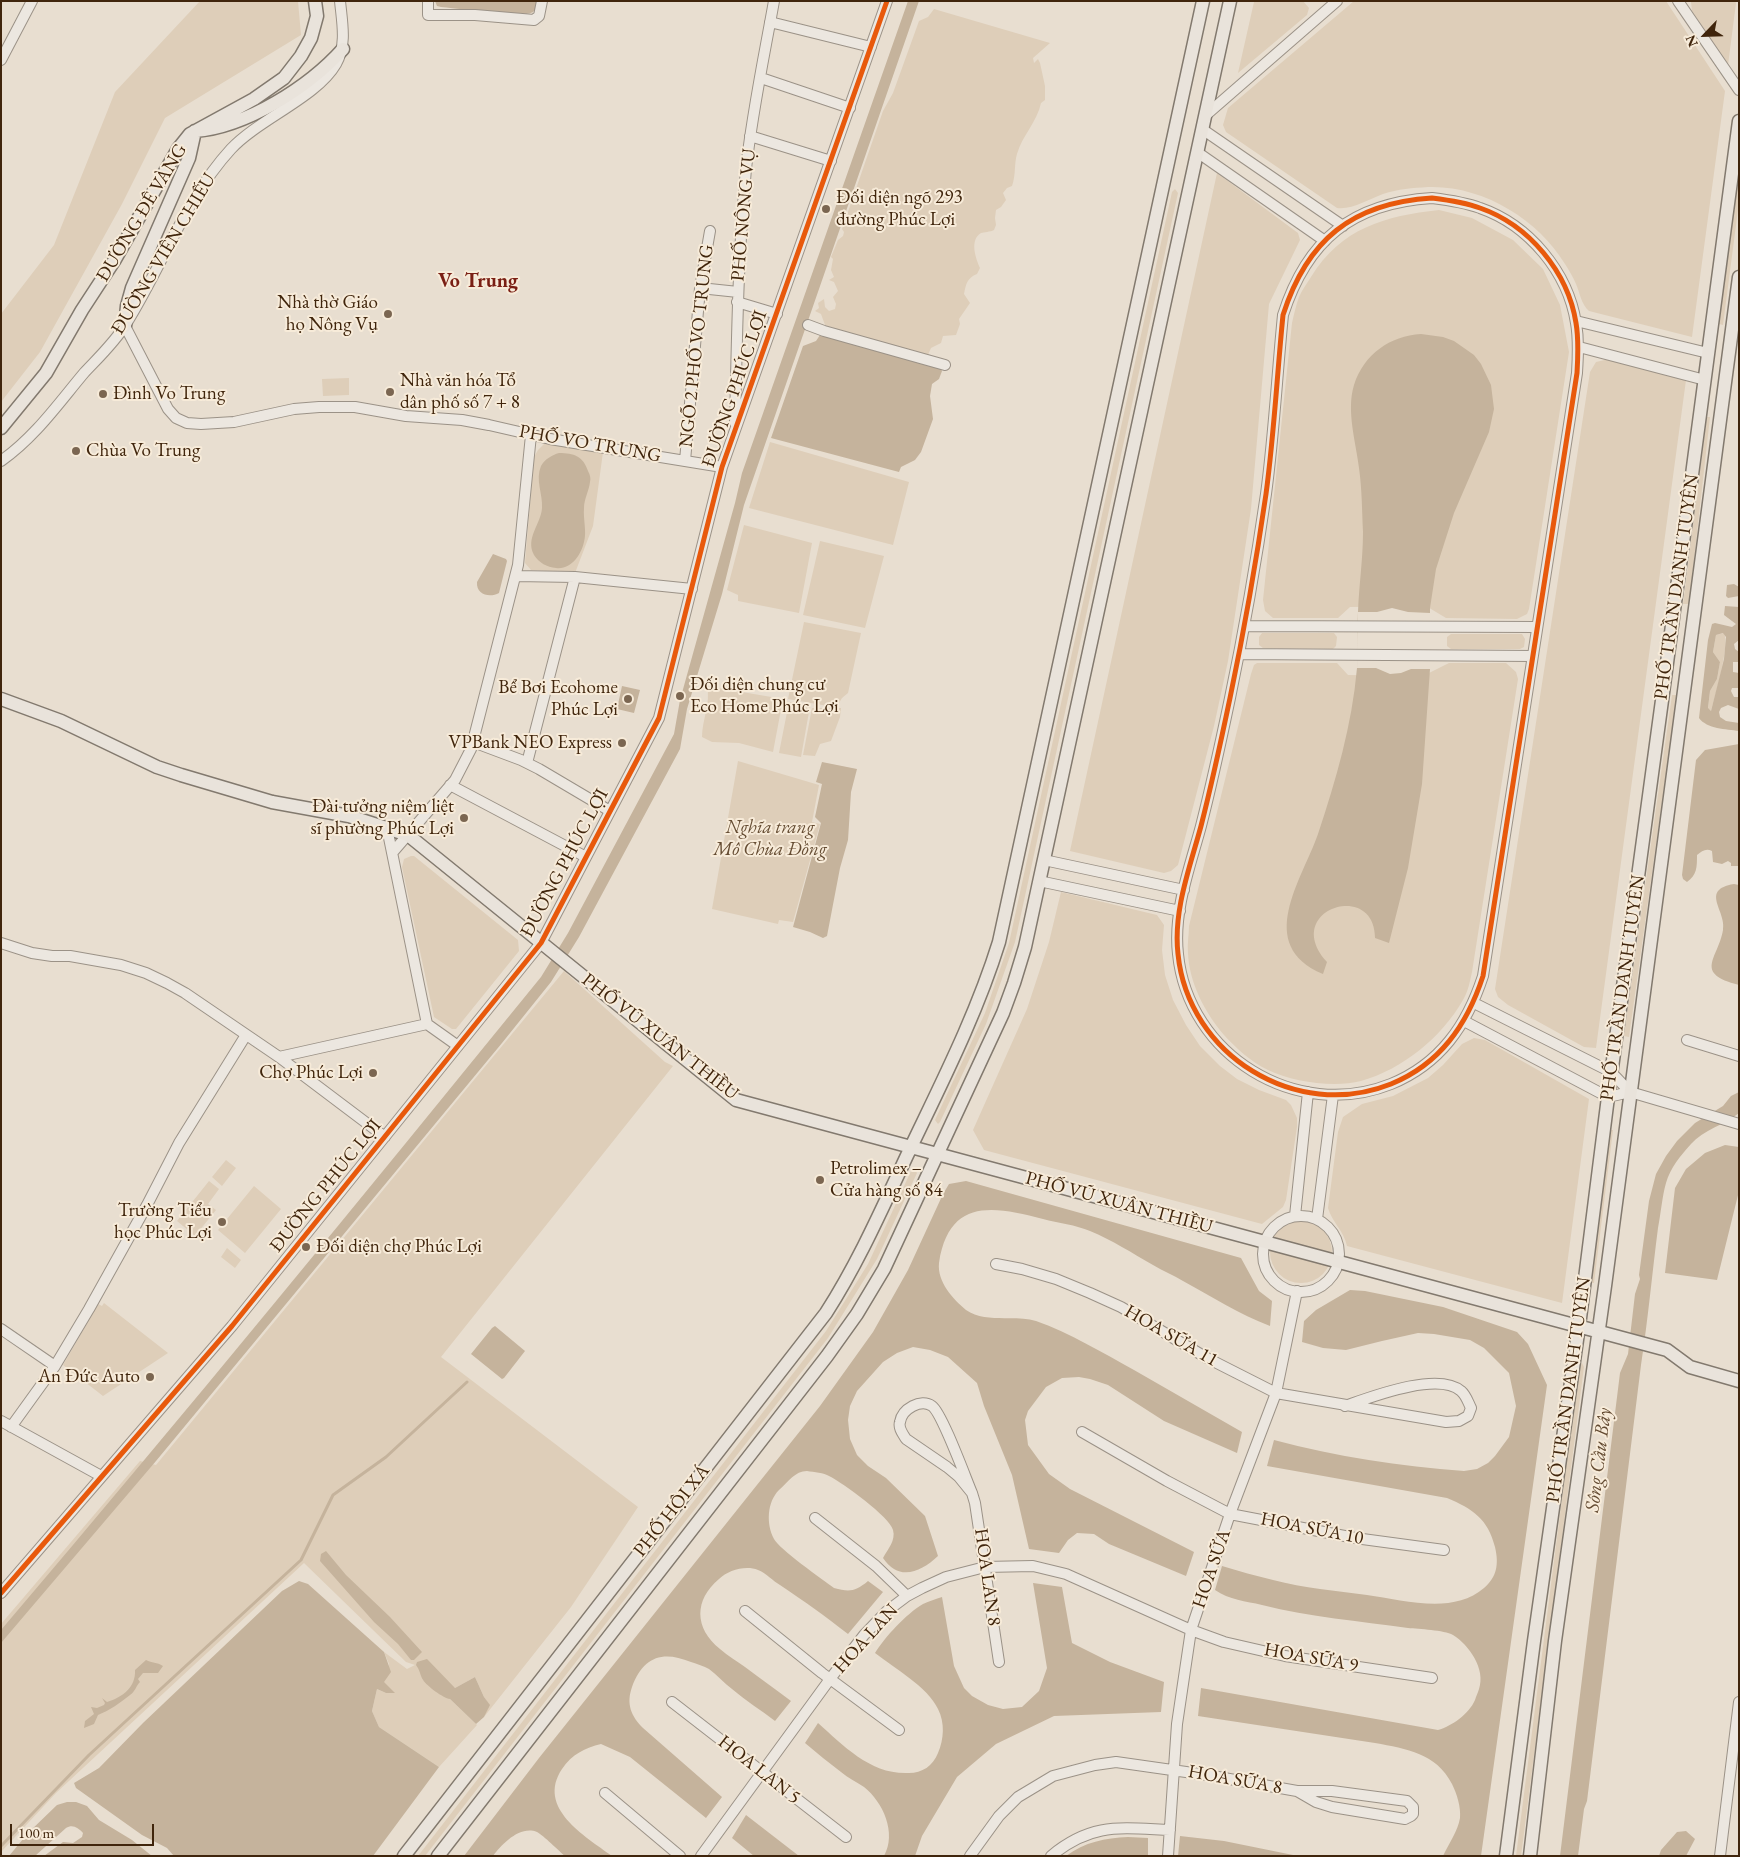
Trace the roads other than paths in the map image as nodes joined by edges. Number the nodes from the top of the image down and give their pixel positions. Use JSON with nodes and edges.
{"nodes":[{"id":1,"x":32,"y":1,"type":"edge"},
{"id":2,"x":315,"y":1,"type":"edge"},
{"id":3,"x":340,"y":1,"type":"edge"},
{"id":4,"x":428,"y":1,"type":"edge"},
{"id":5,"x":542,"y":1,"type":"edge"},
{"id":6,"x":774,"y":1,"type":"edge"},
{"id":7,"x":887,"y":1,"type":"edge"},
{"id":8,"x":1203,"y":1,"type":"edge"},
{"id":9,"x":1230,"y":1,"type":"edge"},
{"id":10,"x":1337,"y":1,"type":"edge"},
{"id":11,"x":1678,"y":1,"type":"edge"},
{"id":12,"x":770,"y":22,"type":"junction"},
{"id":13,"x":871,"y":47,"type":"junction"},
{"id":14,"x":343,"y":49,"type":"junction"},
{"id":15,"x":1,"y":60,"type":"edge"},
{"id":16,"x":760,"y":78,"type":"junction"},
{"id":17,"x":1739,"y":90,"type":"edge"},
{"id":18,"x":850,"y":108,"type":"junction"},
{"id":19,"x":1206,"y":114,"type":"junction"},
{"id":20,"x":1739,"y":121,"type":"edge"},
{"id":21,"x":1202,"y":130,"type":"junction"},
{"id":22,"x":194,"y":131,"type":"junction"},
{"id":23,"x":750,"y":136,"type":"junction"},
{"id":24,"x":1198,"y":152,"type":"junction"},
{"id":25,"x":831,"y":161,"type":"junction"},
{"id":26,"x":1343,"y":226,"type":"junction"},
{"id":27,"x":710,"y":232,"type":"dead end"},
{"id":28,"x":1325,"y":241,"type":"junction"},
{"id":29,"x":1739,"y":277,"type":"edge"},
{"id":30,"x":700,"y":288,"type":"junction"},
{"id":31,"x":738,"y":292,"type":"junction"},
{"id":32,"x":737,"y":302,"type":"junction"},
{"id":33,"x":777,"y":314,"type":"junction"},
{"id":34,"x":1576,"y":322,"type":"junction"},
{"id":35,"x":808,"y":325,"type":"dead end"},
{"id":36,"x":125,"y":326,"type":"junction"},
{"id":37,"x":1578,"y":347,"type":"junction"},
{"id":38,"x":1707,"y":360,"type":"junction"},
{"id":39,"x":945,"y":365,"type":"dead end"},
{"id":40,"x":1727,"y":368,"type":"junction"},
{"id":41,"x":1705,"y":380,"type":"junction"},
{"id":42,"x":1,"y":428,"type":"edge"},
{"id":43,"x":735,"y":432,"type":"junction"},
{"id":44,"x":530,"y":435,"type":"junction"},
{"id":45,"x":1,"y":461,"type":"edge"},
{"id":46,"x":685,"y":461,"type":"junction"},
{"id":47,"x":722,"y":467,"type":"junction"},
{"id":48,"x":516,"y":576,"type":"junction"},
{"id":49,"x":575,"y":577,"type":"junction"},
{"id":50,"x":692,"y":589,"type":"junction"},
{"id":51,"x":1245,"y":626,"type":"junction"},
{"id":52,"x":1537,"y":627,"type":"junction"},
{"id":53,"x":1239,"y":654,"type":"junction"},
{"id":54,"x":1533,"y":656,"type":"junction"},
{"id":55,"x":1668,"y":660,"type":"junction"},
{"id":56,"x":1688,"y":662,"type":"junction"},
{"id":57,"x":1,"y":699,"type":"edge"},
{"id":58,"x":473,"y":742,"type":"junction"},
{"id":59,"x":527,"y":763,"type":"junction"},
{"id":60,"x":450,"y":785,"type":"junction"},
{"id":61,"x":610,"y":811,"type":"junction"},
{"id":62,"x":386,"y":828,"type":"junction"},
{"id":63,"x":408,"y":835,"type":"junction"},
{"id":64,"x":392,"y":853,"type":"junction"},
{"id":65,"x":586,"y":857,"type":"junction"},
{"id":66,"x":1044,"y":860,"type":"junction"},
{"id":67,"x":1039,"y":881,"type":"junction"},
{"id":68,"x":1184,"y":890,"type":"junction"},
{"id":69,"x":1180,"y":911,"type":"junction"},
{"id":70,"x":1,"y":943,"type":"edge"},
{"id":71,"x":541,"y":943,"type":"junction"},
{"id":72,"x":1474,"y":1003,"type":"junction"},
{"id":73,"x":1464,"y":1022,"type":"junction"},
{"id":74,"x":427,"y":1024,"type":"junction"},
{"id":75,"x":246,"y":1035,"type":"junction"},
{"id":76,"x":1687,"y":1040,"type":"dead end"},
{"id":77,"x":458,"y":1046,"type":"junction"},
{"id":78,"x":1739,"y":1056,"type":"edge"},
{"id":79,"x":279,"y":1057,"type":"junction"},
{"id":80,"x":1611,"y":1072,"type":"junction"},
{"id":81,"x":1308,"y":1092,"type":"junction"},
{"id":82,"x":1630,"y":1092,"type":"junction"},
{"id":83,"x":1333,"y":1094,"type":"junction"},
{"id":84,"x":1608,"y":1097,"type":"junction"},
{"id":85,"x":1739,"y":1124,"type":"edge"},
{"id":86,"x":385,"y":1137,"type":"junction"},
{"id":87,"x":911,"y":1148,"type":"junction"},
{"id":88,"x":937,"y":1154,"type":"junction"},
{"id":89,"x":1295,"y":1216,"type":"junction"},
{"id":90,"x":1317,"y":1219,"type":"junction"},
{"id":91,"x":1265,"y":1242,"type":"junction"},
{"id":92,"x":1338,"y":1262,"type":"junction"},
{"id":93,"x":996,"y":1264,"type":"dead end"},
{"id":94,"x":1297,"y":1291,"type":"junction"},
{"id":95,"x":1579,"y":1326,"type":"junction"},
{"id":96,"x":1,"y":1329,"type":"edge"},
{"id":97,"x":1598,"y":1331,"type":"junction"},
{"id":98,"x":55,"y":1366,"type":"junction"},
{"id":99,"x":1739,"y":1381,"type":"edge"},
{"id":100,"x":1276,"y":1393,"type":"junction"},
{"id":101,"x":1345,"y":1406,"type":"junction"},
{"id":102,"x":1,"y":1421,"type":"edge"},
{"id":103,"x":11,"y":1427,"type":"junction"},
{"id":104,"x":1082,"y":1432,"type":"dead end"},
{"id":105,"x":101,"y":1476,"type":"junction"},
{"id":106,"x":972,"y":1493,"type":"junction"},
{"id":107,"x":1230,"y":1514,"type":"junction"},
{"id":108,"x":815,"y":1518,"type":"dead end"},
{"id":109,"x":1444,"y":1550,"type":"dead end"},
{"id":110,"x":985,"y":1567,"type":"junction"},
{"id":111,"x":1,"y":1593,"type":"edge"},
{"id":112,"x":907,"y":1596,"type":"junction"},
{"id":113,"x":745,"y":1611,"type":"dead end"},
{"id":114,"x":1191,"y":1630,"type":"junction"},
{"id":115,"x":999,"y":1662,"type":"dead end"},
{"id":116,"x":1432,"y":1678,"type":"dead end"},
{"id":117,"x":830,"y":1679,"type":"junction"},
{"id":118,"x":672,"y":1702,"type":"dead end"},
{"id":119,"x":1739,"y":1702,"type":"edge"},
{"id":120,"x":899,"y":1730,"type":"dead end"},
{"id":121,"x":1173,"y":1770,"type":"junction"},
{"id":122,"x":762,"y":1772,"type":"junction"},
{"id":123,"x":1296,"y":1791,"type":"junction"},
{"id":124,"x":605,"y":1793,"type":"dead end"},
{"id":125,"x":1170,"y":1830,"type":"junction"},
{"id":126,"x":846,"y":1837,"type":"dead end"},
{"id":127,"x":404,"y":1856,"type":"edge"},
{"id":128,"x":438,"y":1856,"type":"edge"},
{"id":129,"x":680,"y":1856,"type":"edge"},
{"id":130,"x":701,"y":1856,"type":"edge"},
{"id":131,"x":970,"y":1856,"type":"edge"},
{"id":132,"x":1051,"y":1856,"type":"edge"},
{"id":133,"x":1168,"y":1856,"type":"edge"},
{"id":134,"x":1506,"y":1856,"type":"edge"},
{"id":135,"x":1530,"y":1856,"type":"edge"},
{"id":136,"x":1720,"y":1856,"type":"edge"}],
"edges":[{"from":1,"to":15,"type":"street"},
{"from":2,"to":22,"type":"main road","name":"ĐƯỜNG ĐÊ VÀNG"},
{"from":3,"to":14,"type":"street"},
{"from":4,"to":5,"type":"street"},
{"from":6,"to":12,"type":"street","name":"PHỐ NÔNG VỤ"},
{"from":7,"to":13,"type":"street","name":"ĐƯỜNG PHÚC LỢI"},
{"from":8,"to":87,"type":"main road","name":"PHỐ HỘI XÁ"},
{"from":9,"to":19,"type":"main road","name":"PHỐ HỘI XÁ"},
{"from":10,"to":19,"type":"street"},
{"from":11,"to":17,"type":"street"},
{"from":12,"to":13,"type":"street"},
{"from":12,"to":16,"type":"street","name":"PHỐ NÔNG VỤ"},
{"from":13,"to":18,"type":"street","name":"ĐƯỜNG PHÚC LỢI"},
{"from":14,"to":22,"type":"main road"},
{"from":14,"to":36,"type":"street","name":"ĐƯỜNG VIÊN CHIẾU"},
{"from":16,"to":18,"type":"street"},
{"from":16,"to":23,"type":"street","name":"PHỐ NÔNG VỤ"},
{"from":18,"to":25,"type":"street","name":"ĐƯỜNG PHÚC LỢI"},
{"from":19,"to":21,"type":"main road","name":"PHỐ HỘI XÁ"},
{"from":20,"to":38,"type":"main road","name":"PHỐ TRẦN DANH TUYÊN"},
{"from":21,"to":24,"type":"main road","name":"PHỐ HỘI XÁ"},
{"from":21,"to":26,"type":"street"},
{"from":22,"to":36,"type":"main road"},
{"from":22,"to":42,"type":"main road","name":"ĐƯỜNG ĐÊ VÀNG"},
{"from":23,"to":25,"type":"street"},
{"from":23,"to":31,"type":"street","name":"PHỐ NÔNG VỤ"},
{"from":24,"to":28,"type":"street"},
{"from":24,"to":66,"type":"main road","name":"PHỐ HỘI XÁ"},
{"from":25,"to":33,"type":"street","name":"ĐƯỜNG PHÚC LỢI"},
{"from":26,"to":28,"type":"street"},
{"from":26,"to":34,"type":"street"},
{"from":27,"to":30,"type":"street","name":"NGÕ 2 PHỐ VO TRUNG"},
{"from":28,"to":51,"type":"street"},
{"from":29,"to":40,"type":"main road","name":"PHỐ TRẦN DANH TUYÊN"},
{"from":30,"to":31,"type":"street"},
{"from":30,"to":46,"type":"street","name":"NGÕ 2 PHỐ VO TRUNG"},
{"from":31,"to":32,"type":"street","name":"PHỐ NÔNG VỤ"},
{"from":32,"to":33,"type":"street"},
{"from":32,"to":43,"type":"street","name":"PHỐ NÔNG VỤ"},
{"from":33,"to":43,"type":"street","name":"ĐƯỜNG PHÚC LỢI"},
{"from":34,"to":37,"type":"street"},
{"from":34,"to":38,"type":"street"},
{"from":35,"to":39,"type":"street"},
{"from":36,"to":44,"type":"street","name":"PHỐ VO TRUNG"},
{"from":36,"to":45,"type":"street","name":"ĐƯỜNG VIÊN CHIẾU"},
{"from":37,"to":41,"type":"street"},
{"from":37,"to":52,"type":"street"},
{"from":38,"to":40,"type":"main road"},
{"from":38,"to":41,"type":"main road","name":"PHỐ TRẦN DANH TUYÊN"},
{"from":40,"to":56,"type":"main road","name":"PHỐ TRẦN DANH TUYÊN"},
{"from":41,"to":55,"type":"main road","name":"PHỐ TRẦN DANH TUYÊN"},
{"from":43,"to":47,"type":"street","name":"ĐƯỜNG PHÚC LỢI"},
{"from":44,"to":46,"type":"street","name":"PHỐ VO TRUNG"},
{"from":44,"to":48,"type":"street"},
{"from":46,"to":47,"type":"street","name":"PHỐ VO TRUNG"},
{"from":47,"to":50,"type":"street","name":"ĐƯỜNG PHÚC LỢI"},
{"from":48,"to":49,"type":"street"},
{"from":48,"to":58,"type":"street"},
{"from":49,"to":50,"type":"street"},
{"from":49,"to":59,"type":"street"},
{"from":50,"to":61,"type":"street","name":"ĐƯỜNG PHÚC LỢI"},
{"from":51,"to":52,"type":"street"},
{"from":51,"to":53,"type":"street"},
{"from":52,"to":54,"type":"street"},
{"from":53,"to":54,"type":"street"},
{"from":53,"to":68,"type":"street"},
{"from":54,"to":72,"type":"street"},
{"from":55,"to":56,"type":"main road"},
{"from":55,"to":80,"type":"main road","name":"PHỐ TRẦN DANH TUYÊN"},
{"from":56,"to":82,"type":"main road","name":"PHỐ TRẦN DANH TUYÊN"},
{"from":57,"to":62,"type":"main road"},
{"from":58,"to":59,"type":"street"},
{"from":58,"to":60,"type":"street"},
{"from":59,"to":61,"type":"street"},
{"from":60,"to":63,"type":"street"},
{"from":60,"to":65,"type":"street"},
{"from":61,"to":65,"type":"street","name":"ĐƯỜNG PHÚC LỢI"},
{"from":62,"to":63,"type":"main road"},
{"from":62,"to":64,"type":"street"},
{"from":63,"to":64,"type":"street"},
{"from":63,"to":71,"type":"main road","name":"PHỐ VŨ XUÂN THIỀU"},
{"from":64,"to":74,"type":"street"},
{"from":65,"to":71,"type":"street","name":"ĐƯỜNG PHÚC LỢI"},
{"from":66,"to":67,"type":"main road","name":"PHỐ HỘI XÁ"},
{"from":66,"to":68,"type":"street"},
{"from":67,"to":69,"type":"street"},
{"from":67,"to":88,"type":"main road","name":"PHỐ HỘI XÁ"},
{"from":68,"to":69,"type":"street"},
{"from":69,"to":81,"type":"street"},
{"from":70,"to":75,"type":"street"},
{"from":71,"to":77,"type":"street","name":"ĐƯỜNG PHÚC LỢI"},
{"from":71,"to":87,"type":"main road","name":"PHỐ VŨ XUÂN THIỀU"},
{"from":72,"to":73,"type":"street"},
{"from":72,"to":80,"type":"street"},
{"from":73,"to":83,"type":"street"},
{"from":73,"to":84,"type":"street"},
{"from":74,"to":77,"type":"street"},
{"from":74,"to":79,"type":"street"},
{"from":75,"to":79,"type":"street"},
{"from":75,"to":98,"type":"street"},
{"from":76,"to":78,"type":"street"},
{"from":77,"to":86,"type":"street","name":"ĐƯỜNG PHÚC LỢI"},
{"from":79,"to":86,"type":"street"},
{"from":80,"to":82,"type":"street"},
{"from":80,"to":84,"type":"main road","name":"PHỐ TRẦN DANH TUYÊN"},
{"from":81,"to":83,"type":"street"},
{"from":81,"to":89,"type":"street"},
{"from":82,"to":84,"type":"street"},
{"from":82,"to":85,"type":"street"},
{"from":82,"to":97,"type":"main road","name":"PHỐ TRẦN DANH TUYÊN"},
{"from":83,"to":90,"type":"street"},
{"from":84,"to":95,"type":"main road","name":"PHỐ TRẦN DANH TUYÊN"},
{"from":86,"to":105,"type":"street","name":"ĐƯỜNG PHÚC LỢI"},
{"from":87,"to":88,"type":"main road","name":"PHỐ VŨ XUÂN THIỀU"},
{"from":87,"to":127,"type":"main road","name":"PHỐ HỘI XÁ"},
{"from":88,"to":91,"type":"main road","name":"PHỐ VŨ XUÂN THIỀU"},
{"from":88,"to":128,"type":"main road","name":"PHỐ HỘI XÁ"},
{"from":89,"to":90,"type":"street"},
{"from":89,"to":91,"type":"street"},
{"from":90,"to":92,"type":"street"},
{"from":91,"to":92,"type":"main road","name":"PHỐ VŨ XUÂN THIỀU"},
{"from":91,"to":94,"type":"street"},
{"from":92,"to":94,"type":"street"},
{"from":92,"to":95,"type":"main road","name":"PHỐ VŨ XUÂN THIỀU"},
{"from":93,"to":100,"type":"street","name":"HOA SỮA 11"},
{"from":94,"to":100,"type":"street","name":"HOA SỮA"},
{"from":95,"to":97,"type":"main road","name":"PHỐ VŨ XUÂN THIỀU"},
{"from":95,"to":134,"type":"main road","name":"PHỐ TRẦN DANH TUYÊN"},
{"from":96,"to":98,"type":"street"},
{"from":97,"to":99,"type":"main road","name":"PHỐ VŨ XUÂN THIỀU"},
{"from":97,"to":135,"type":"main road","name":"PHỐ TRẦN DANH TUYÊN"},
{"from":98,"to":103,"type":"street"},
{"from":100,"to":101,"type":"street","name":"HOA SỮA 11"},
{"from":100,"to":107,"type":"street","name":"HOA SỮA"},
{"from":101,"to":101,"type":"street","name":"HOA SỮA 11"},
{"from":102,"to":103,"type":"street"},
{"from":103,"to":105,"type":"street"},
{"from":104,"to":107,"type":"street","name":"HOA SỮA 10"},
{"from":105,"to":111,"type":"street","name":"ĐƯỜNG PHÚC LỢI"},
{"from":106,"to":106,"type":"street","name":"HOA LAN 8"},
{"from":106,"to":110,"type":"street","name":"HOA LAN 8"},
{"from":107,"to":109,"type":"street","name":"HOA SỮA 10"},
{"from":107,"to":114,"type":"street","name":"HOA SỮA"},
{"from":108,"to":112,"type":"street"},
{"from":110,"to":112,"type":"street","name":"HOA LAN"},
{"from":110,"to":114,"type":"street","name":"HOA LAN"},
{"from":110,"to":115,"type":"street","name":"HOA LAN 8"},
{"from":112,"to":117,"type":"street","name":"HOA LAN"},
{"from":113,"to":117,"type":"street"},
{"from":114,"to":116,"type":"street","name":"HOA SỮA 9"},
{"from":114,"to":121,"type":"street","name":"HOA SỮA"},
{"from":117,"to":120,"type":"street"},
{"from":117,"to":122,"type":"street","name":"HOA LAN"},
{"from":118,"to":122,"type":"street","name":"HOA LAN 5"},
{"from":119,"to":136,"type":"street"},
{"from":121,"to":123,"type":"street","name":"HOA SỮA 8"},
{"from":121,"to":125,"type":"street","name":"HOA SỮA"},
{"from":121,"to":131,"type":"street","name":"HOA SỮA 8"},
{"from":122,"to":126,"type":"street","name":"HOA LAN 5"},
{"from":122,"to":130,"type":"street","name":"HOA LAN"},
{"from":123,"to":123,"type":"street","name":"HOA SỮA 8"},
{"from":124,"to":129,"type":"street"},
{"from":125,"to":132,"type":"street"},
{"from":125,"to":133,"type":"street","name":"HOA SỮA"}]}
